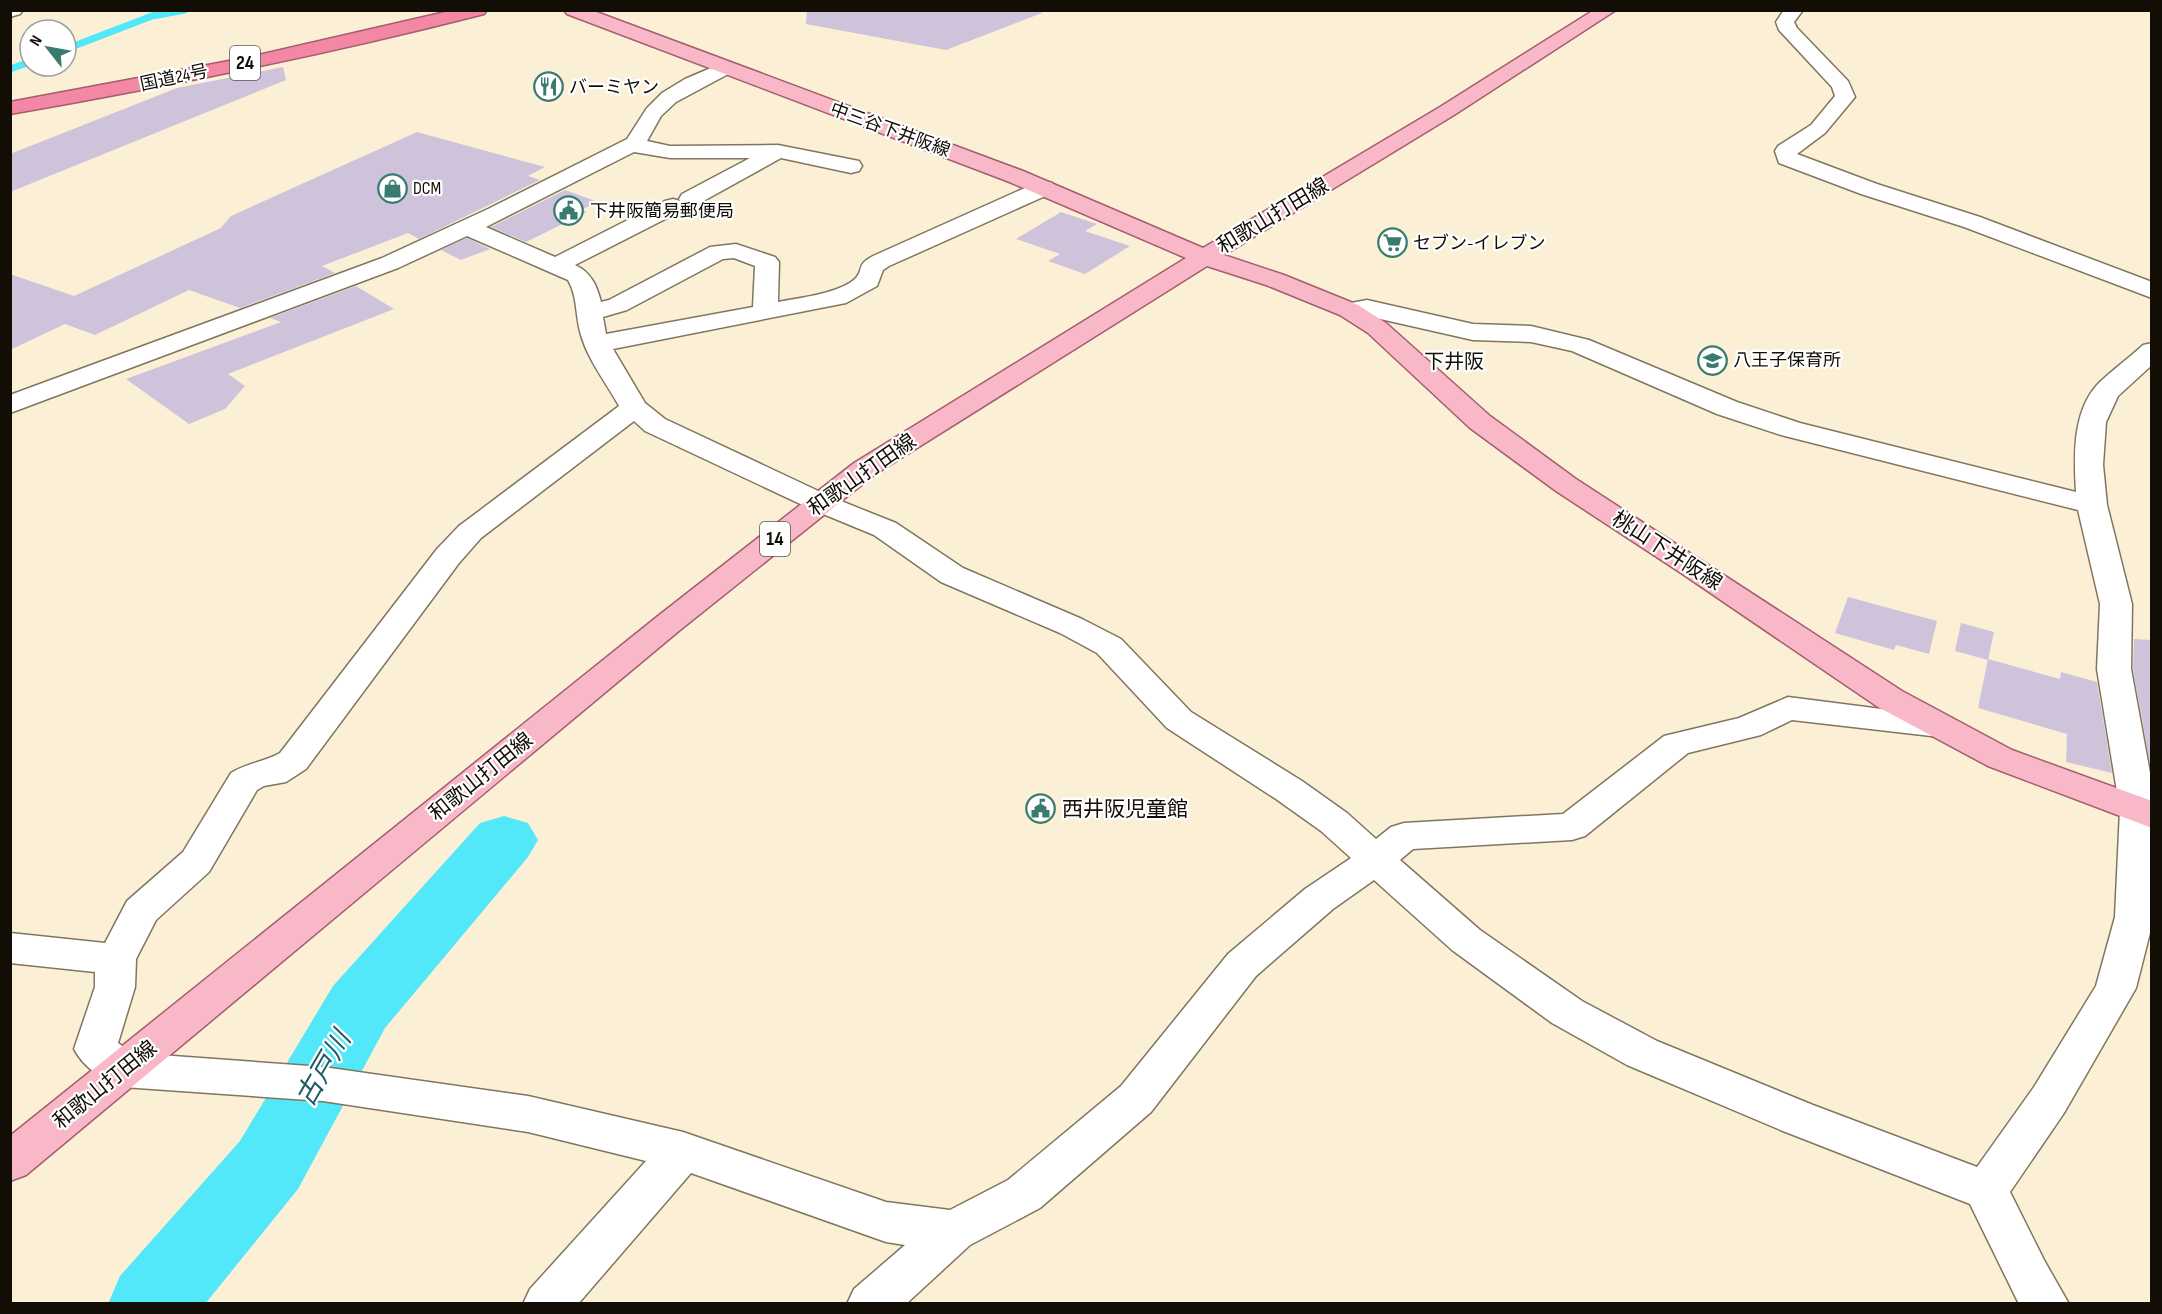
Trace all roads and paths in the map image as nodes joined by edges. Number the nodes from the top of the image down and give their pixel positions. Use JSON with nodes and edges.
{"nodes":[{"id":1,"x":427,"y":10,"type":"edge"},
{"id":2,"x":478,"y":10,"type":"edge"},
{"id":3,"x":573,"y":10,"type":"edge"},
{"id":4,"x":1607,"y":10,"type":"edge"},
{"id":5,"x":1794,"y":10,"type":"edge"},
{"id":6,"x":725,"y":68,"type":"junction"},
{"id":7,"x":10,"y":98,"type":"edge"},
{"id":8,"x":10,"y":108,"type":"edge"},
{"id":9,"x":631,"y":145,"type":"junction"},
{"id":10,"x":778,"y":151,"type":"junction"},
{"id":11,"x":851,"y":166,"type":"dead end"},
{"id":12,"x":1044,"y":188,"type":"junction"},
{"id":13,"x":468,"y":228,"type":"junction"},
{"id":14,"x":1204,"y":257,"type":"junction"},
{"id":15,"x":558,"y":265,"type":"junction"},
{"id":16,"x":2151,"y":291,"type":"edge"},
{"id":17,"x":1349,"y":310,"type":"junction"},
{"id":18,"x":591,"y":312,"type":"junction"},
{"id":19,"x":765,"y":313,"type":"junction"},
{"id":20,"x":597,"y":344,"type":"junction"},
{"id":21,"x":2151,"y":351,"type":"edge"},
{"id":22,"x":10,"y":405,"type":"edge"},
{"id":23,"x":634,"y":408,"type":"junction"},
{"id":24,"x":821,"y":503,"type":"junction"},
{"id":25,"x":2092,"y":505,"type":"junction"},
{"id":26,"x":1940,"y":726,"type":"junction"},
{"id":27,"x":2145,"y":812,"type":"edge"},
{"id":28,"x":1377,"y":859,"type":"junction"},
{"id":29,"x":10,"y":948,"type":"edge"},
{"id":30,"x":116,"y":959,"type":"junction"},
{"id":31,"x":123,"y":1070,"type":"junction"},
{"id":32,"x":683,"y":1151,"type":"junction"},
{"id":33,"x":10,"y":1162,"type":"edge"},
{"id":34,"x":1986,"y":1190,"type":"junction"},
{"id":35,"x":954,"y":1231,"type":"junction"},
{"id":36,"x":547,"y":1304,"type":"edge"},
{"id":37,"x":871,"y":1304,"type":"edge"},
{"id":38,"x":2045,"y":1304,"type":"edge"}],
"edges":[{"from":1,"to":7,"type":"highway","name":"国道24号","number":"24"},
{"from":2,"to":8,"type":"highway","name":"国道24号","number":"24"},
{"from":3,"to":6,"type":"main road","name":"中三谷下井阪線"},
{"from":4,"to":14,"type":"main road","name":"和歌山打田線","number":"14"},
{"from":5,"to":16,"type":"street"},
{"from":6,"to":9,"type":"street"},
{"from":6,"to":12,"type":"main road","name":"中三谷下井阪線"},
{"from":9,"to":10,"type":"street"},
{"from":9,"to":13,"type":"street"},
{"from":10,"to":11,"type":"street"},
{"from":10,"to":15,"type":"street"},
{"from":12,"to":14,"type":"main road","name":"中三谷下井阪線"},
{"from":12,"to":19,"type":"street"},
{"from":13,"to":15,"type":"street"},
{"from":13,"to":22,"type":"street"},
{"from":14,"to":17,"type":"main road","name":"桃山下井阪線"},
{"from":14,"to":24,"type":"main road","name":"和歌山打田線","number":"14"},
{"from":15,"to":18,"type":"street"},
{"from":17,"to":25,"type":"street"},
{"from":17,"to":26,"type":"main road","name":"桃山下井阪線"},
{"from":18,"to":19,"type":"street"},
{"from":18,"to":20,"type":"street"},
{"from":19,"to":20,"type":"street"},
{"from":20,"to":23,"type":"street"},
{"from":21,"to":25,"type":"street"},
{"from":23,"to":24,"type":"street"},
{"from":23,"to":30,"type":"street"},
{"from":24,"to":28,"type":"street"},
{"from":24,"to":31,"type":"main road","name":"和歌山打田線","number":"14"},
{"from":25,"to":27,"type":"street"},
{"from":26,"to":27,"type":"main road","name":"桃山下井阪線"},
{"from":26,"to":28,"type":"street"},
{"from":27,"to":34,"type":"street"},
{"from":28,"to":34,"type":"street"},
{"from":28,"to":35,"type":"street"},
{"from":29,"to":30,"type":"street"},
{"from":30,"to":31,"type":"street"},
{"from":31,"to":32,"type":"street"},
{"from":31,"to":33,"type":"main road","name":"和歌山打田線","number":"14"},
{"from":32,"to":35,"type":"street"},
{"from":32,"to":36,"type":"street"},
{"from":34,"to":38,"type":"street"},
{"from":35,"to":37,"type":"street"}]}
